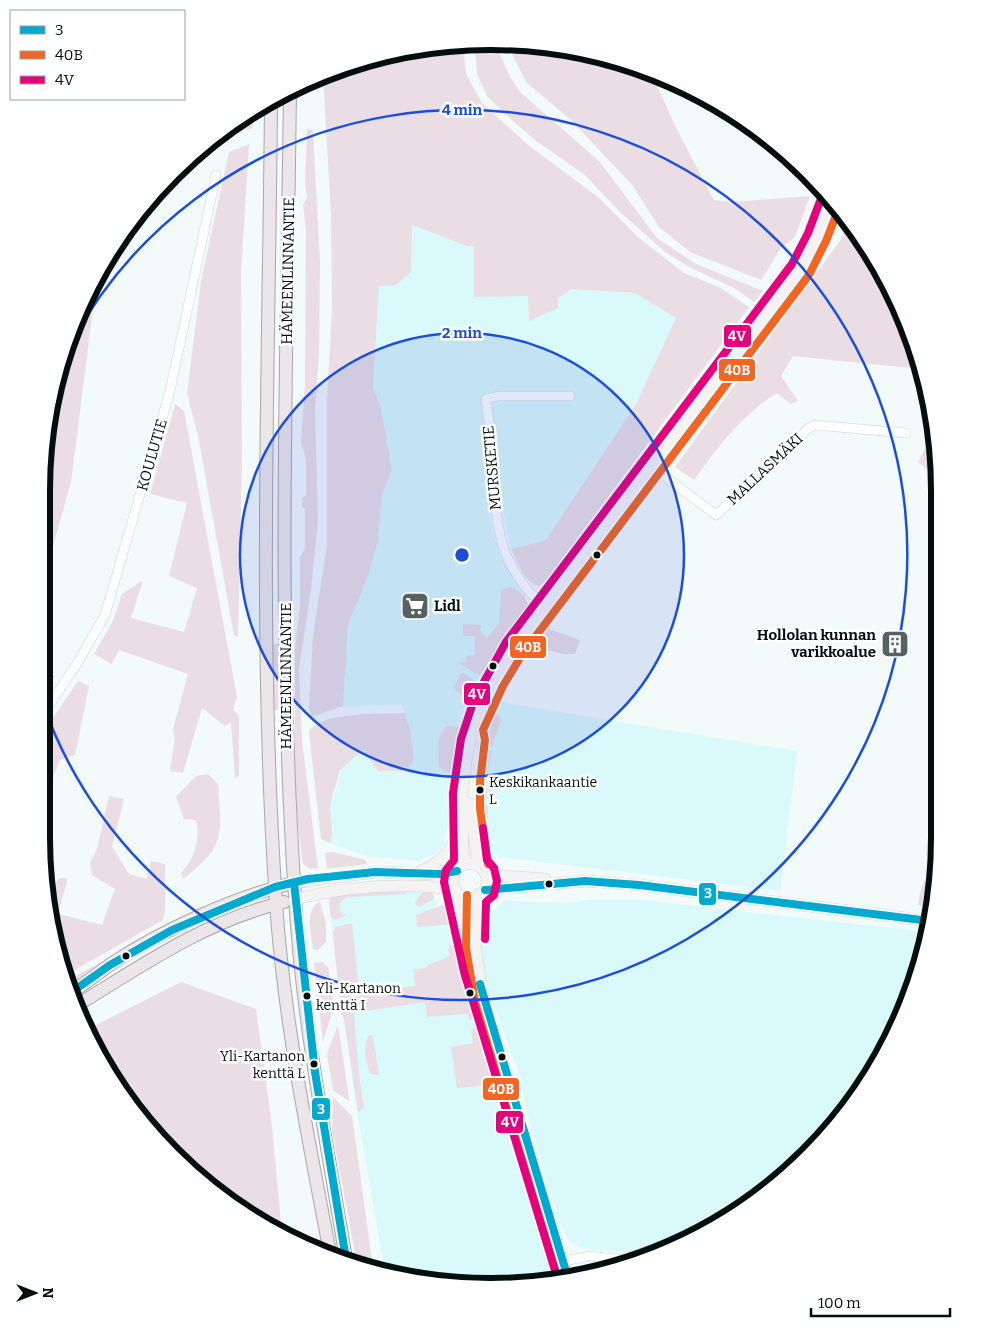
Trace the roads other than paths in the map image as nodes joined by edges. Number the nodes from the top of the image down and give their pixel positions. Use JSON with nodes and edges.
{"nodes":[{"id":1,"x":290,"y":98,"type":"edge"},
{"id":2,"x":271,"y":108,"type":"edge"},
{"id":3,"x":216,"y":175,"type":"dead end"},
{"id":4,"x":828,"y":208,"type":"edge"},
{"id":5,"x":570,"y":396,"type":"dead end"},
{"id":6,"x":906,"y":433,"type":"dead end"},
{"id":7,"x":652,"y":467,"type":"junction"},
{"id":8,"x":545,"y":607,"type":"junction"},
{"id":9,"x":50,"y":704,"type":"edge"},
{"id":10,"x":472,"y":733,"type":"junction"},
{"id":11,"x":480,"y":867,"type":"junction"},
{"id":12,"x":460,"y":868,"type":"junction"},
{"id":13,"x":418,"y":873,"type":"junction"},
{"id":14,"x":569,"y":882,"type":"junction"},
{"id":15,"x":294,"y":883,"type":"junction"},
{"id":16,"x":275,"y":887,"type":"junction"},
{"id":17,"x":457,"y":891,"type":"junction"},
{"id":18,"x":481,"y":893,"type":"junction"},
{"id":19,"x":295,"y":899,"type":"junction"},
{"id":20,"x":276,"y":904,"type":"junction"},
{"id":21,"x":923,"y":920,"type":"edge"},
{"id":22,"x":480,"y":984,"type":"junction"},
{"id":23,"x":77,"y":989,"type":"edge"},
{"id":24,"x":82,"y":1002,"type":"edge"},
{"id":25,"x":329,"y":1247,"type":"edge"},
{"id":26,"x":345,"y":1253,"type":"edge"},
{"id":27,"x":618,"y":1259,"type":"edge"},
{"id":28,"x":563,"y":1261,"type":"junction"},
{"id":29,"x":566,"y":1271,"type":"edge"}],
"edges":[{"from":1,"to":15,"type":"main road","name":"HÄMEENLINNANTIE"},
{"from":2,"to":16,"type":"main road","name":"HÄMEENLINNANTIE"},
{"from":3,"to":9,"type":"street","name":"KOULUTIE"},
{"from":4,"to":7,"type":"main road"},
{"from":5,"to":8,"type":"street","name":"MURSKETIE"},
{"from":6,"to":7,"type":"street","name":"MALLASMÄKI"},
{"from":7,"to":8,"type":"main road"},
{"from":8,"to":10,"type":"main road"},
{"from":10,"to":11,"type":"main road"},
{"from":10,"to":12,"type":"main road"},
{"from":10,"to":13,"type":"main road"},
{"from":11,"to":12,"type":"main road"},
{"from":11,"to":14,"type":"main road"},
{"from":11,"to":18,"type":"main road"},
{"from":12,"to":13,"type":"main road"},
{"from":12,"to":17,"type":"main road"},
{"from":13,"to":15,"type":"main road"},
{"from":14,"to":18,"type":"main road"},
{"from":14,"to":21,"type":"main road"},
{"from":15,"to":16,"type":"main road"},
{"from":15,"to":19,"type":"main road","name":"HÄMEENLINNANTIE"},
{"from":16,"to":20,"type":"main road","name":"HÄMEENLINNANTIE"},
{"from":16,"to":23,"type":"main road"},
{"from":17,"to":18,"type":"main road"},
{"from":17,"to":19,"type":"main road"},
{"from":17,"to":22,"type":"main road"},
{"from":18,"to":22,"type":"main road"},
{"from":19,"to":20,"type":"main road"},
{"from":19,"to":26,"type":"main road","name":"HÄMEENLINNANTIE"},
{"from":20,"to":24,"type":"main road"},
{"from":20,"to":25,"type":"main road","name":"HÄMEENLINNANTIE"},
{"from":22,"to":28,"type":"main road"},
{"from":27,"to":28,"type":"street"},
{"from":28,"to":29,"type":"main road"}]}
